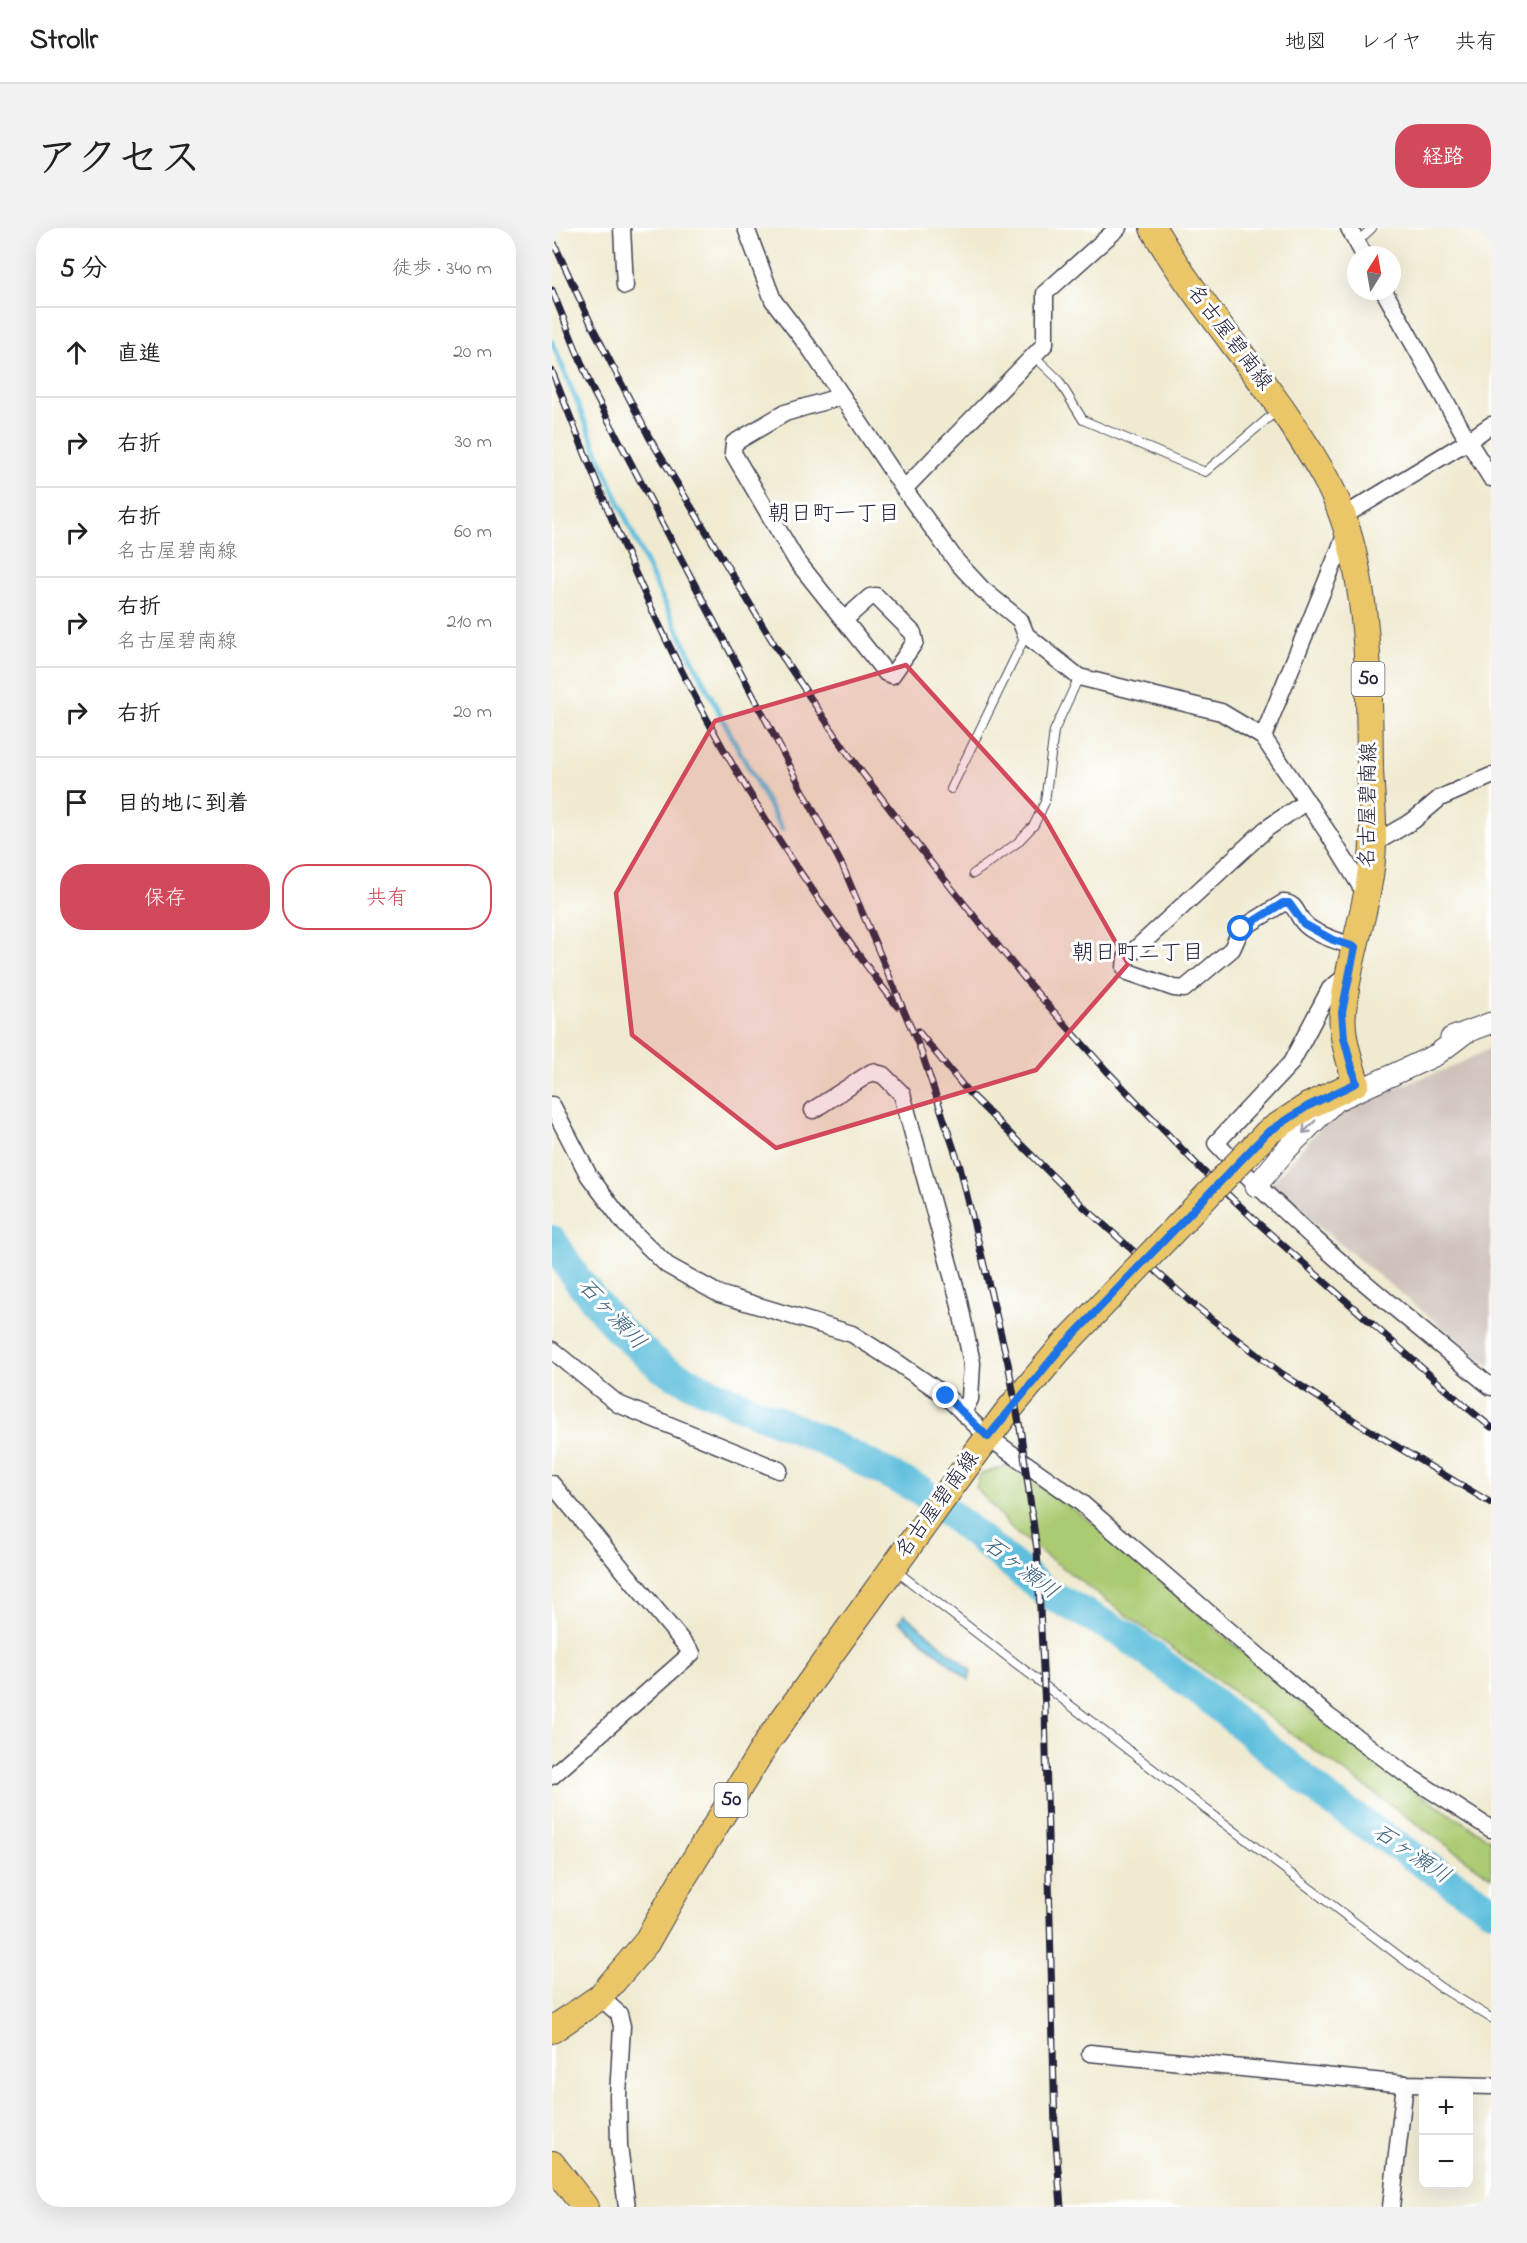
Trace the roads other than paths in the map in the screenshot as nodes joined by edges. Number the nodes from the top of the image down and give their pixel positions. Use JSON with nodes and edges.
{"nodes":[{"id":1,"x":622,"y":228,"type":"edge"},
{"id":2,"x":746,"y":228,"type":"edge"},
{"id":3,"x":1118,"y":228,"type":"edge"},
{"id":4,"x":1153,"y":228,"type":"edge"},
{"id":5,"x":1372,"y":228,"type":"edge"},
{"id":6,"x":1357,"y":242,"type":"edge"},
{"id":7,"x":625,"y":286,"type":"dead end"},
{"id":8,"x":1389,"y":300,"type":"edge"},
{"id":9,"x":1034,"y":356,"type":"junction"},
{"id":10,"x":842,"y":396,"type":"junction"},
{"id":11,"x":1281,"y":408,"type":"junction"},
{"id":12,"x":1491,"y":425,"type":"edge"},
{"id":13,"x":1468,"y":441,"type":"junction"},
{"id":14,"x":1491,"y":478,"type":"edge"},
{"id":15,"x":904,"y":489,"type":"junction"},
{"id":16,"x":1344,"y":524,"type":"junction"},
{"id":17,"x":844,"y":620,"type":"junction"},
{"id":18,"x":1026,"y":635,"type":"junction"},
{"id":19,"x":1079,"y":677,"type":"junction"},
{"id":20,"x":1263,"y":737,"type":"junction"},
{"id":21,"x":1491,"y":776,"type":"edge"},
{"id":22,"x":951,"y":789,"type":"dead end"},
{"id":23,"x":1307,"y":801,"type":"junction"},
{"id":24,"x":1373,"y":844,"type":"junction"},
{"id":25,"x":973,"y":874,"type":"dead end"},
{"id":26,"x":1366,"y":895,"type":"junction"},
{"id":27,"x":1355,"y":947,"type":"junction"},
{"id":28,"x":1350,"y":973,"type":"junction"},
{"id":29,"x":1491,"y":1023,"type":"edge"},
{"id":30,"x":1465,"y":1033,"type":"junction"},
{"id":31,"x":1356,"y":1083,"type":"junction"},
{"id":32,"x":552,"y":1106,"type":"edge"},
{"id":33,"x":813,"y":1110,"type":"dead end"},
{"id":34,"x":1256,"y":1186,"type":"junction"},
{"id":35,"x":552,"y":1350,"type":"edge"},
{"id":36,"x":1491,"y":1387,"type":"edge"},
{"id":37,"x":963,"y":1413,"type":"junction"},
{"id":38,"x":988,"y":1437,"type":"junction"},
{"id":39,"x":779,"y":1470,"type":"dead end"},
{"id":40,"x":552,"y":1484,"type":"edge"},
{"id":41,"x":896,"y":1562,"type":"junction"},
{"id":42,"x":552,"y":1776,"type":"edge"},
{"id":43,"x":1491,"y":1829,"type":"edge"},
{"id":44,"x":600,"y":1997,"type":"junction"},
{"id":45,"x":1491,"y":2018,"type":"edge"},
{"id":46,"x":552,"y":2030,"type":"edge"},
{"id":47,"x":1090,"y":2053,"type":"dead end"},
{"id":48,"x":1405,"y":2084,"type":"junction"},
{"id":49,"x":1491,"y":2086,"type":"edge"},
{"id":50,"x":552,"y":2164,"type":"edge"},
{"id":51,"x":585,"y":2207,"type":"edge"},
{"id":52,"x":627,"y":2207,"type":"edge"},
{"id":53,"x":1391,"y":2207,"type":"edge"}],
"edges":[{"from":1,"to":7,"type":"street"},
{"from":2,"to":10,"type":"street"},
{"from":3,"to":9,"type":"street"},
{"from":4,"to":11,"type":"main road","name":"名古屋碧南線","number":"50"},
{"from":5,"to":6,"type":"lane"},
{"from":8,"to":13,"type":"street"},
{"from":9,"to":11,"type":"lane"},
{"from":9,"to":15,"type":"street"},
{"from":10,"to":15,"type":"street"},
{"from":10,"to":17,"type":"street"},
{"from":11,"to":16,"type":"main road","name":"名古屋碧南線","number":"50"},
{"from":12,"to":13,"type":"street"},
{"from":13,"to":14,"type":"street"},
{"from":13,"to":16,"type":"street"},
{"from":15,"to":18,"type":"street"},
{"from":16,"to":20,"type":"street"},
{"from":16,"to":24,"type":"main road","name":"名古屋碧南線","number":"50"},
{"from":17,"to":17,"type":"street"},
{"from":18,"to":19,"type":"street"},
{"from":18,"to":22,"type":"lane"},
{"from":19,"to":20,"type":"street"},
{"from":19,"to":25,"type":"lane"},
{"from":20,"to":23,"type":"street"},
{"from":21,"to":24,"type":"street"},
{"from":23,"to":26,"type":"street"},
{"from":23,"to":27,"type":"street"},
{"from":24,"to":26,"type":"main road","name":"名古屋碧南線","number":"50"},
{"from":26,"to":27,"type":"main road","name":"名古屋碧南線","number":"50"},
{"from":27,"to":28,"type":"main road","name":"名古屋碧南線","number":"50"},
{"from":28,"to":31,"type":"main road","name":"名古屋碧南線","number":"50"},
{"from":28,"to":34,"type":"street"},
{"from":29,"to":30,"type":"street"},
{"from":30,"to":31,"type":"street"},
{"from":30,"to":34,"type":"street","one_way":true},
{"from":31,"to":38,"type":"main road","name":"名古屋碧南線","number":"50","bridge":true},
{"from":32,"to":37,"type":"street"},
{"from":33,"to":37,"type":"street"},
{"from":34,"to":36,"type":"street"},
{"from":35,"to":39,"type":"street"},
{"from":37,"to":38,"type":"street"},
{"from":38,"to":41,"type":"main road","name":"名古屋碧南線","number":"50"},
{"from":38,"to":43,"type":"street"},
{"from":40,"to":42,"type":"street"},
{"from":41,"to":44,"type":"main road","name":"名古屋碧南線","number":"50"},
{"from":41,"to":45,"type":"lane"},
{"from":44,"to":46,"type":"main road","name":"名古屋碧南線","number":"50"},
{"from":44,"to":52,"type":"street"},
{"from":47,"to":48,"type":"street"},
{"from":48,"to":49,"type":"street"},
{"from":48,"to":53,"type":"street"},
{"from":50,"to":51,"type":"main road"}]}
